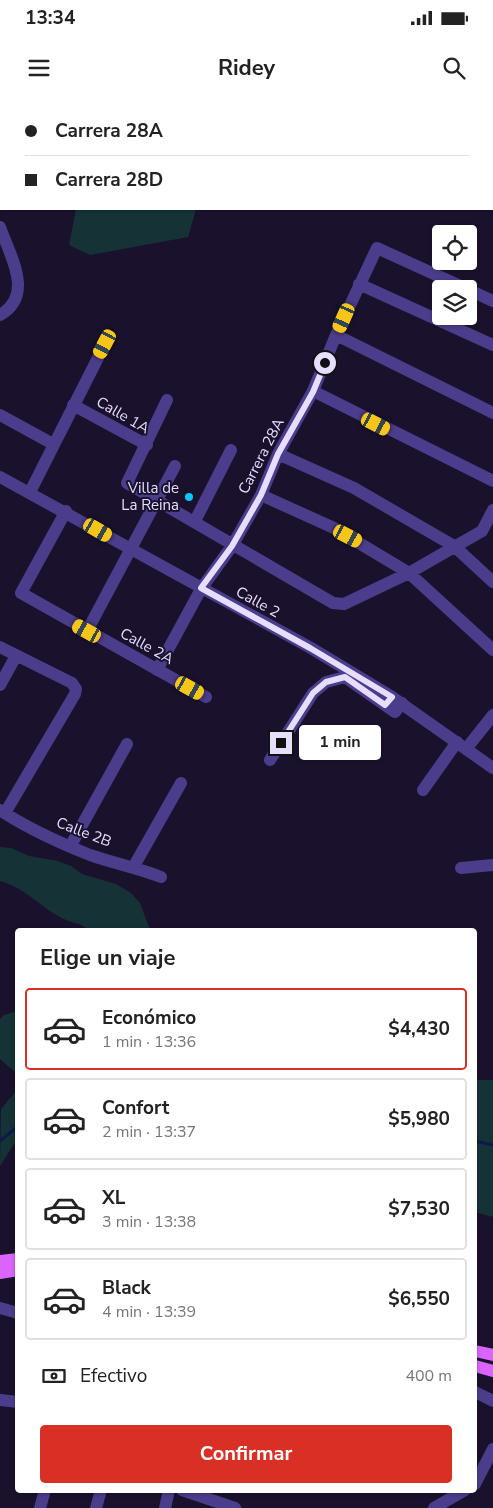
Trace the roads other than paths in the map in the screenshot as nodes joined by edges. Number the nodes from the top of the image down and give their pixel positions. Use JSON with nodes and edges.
{"nodes":[{"id":1,"x":0,"y":227,"type":"edge"},
{"id":2,"x":448,"y":280,"type":"edge"},
{"id":3,"x":359,"y":284,"type":"junction"},
{"id":4,"x":477,"y":293,"type":"edge"},
{"id":5,"x":493,"y":301,"type":"edge"},
{"id":6,"x":0,"y":315,"type":"edge"},
{"id":7,"x":336,"y":335,"type":"junction"},
{"id":8,"x":105,"y":344,"type":"dead end"},
{"id":9,"x":493,"y":345,"type":"edge"},
{"id":10,"x":313,"y":392,"type":"junction"},
{"id":11,"x":167,"y":400,"type":"dead end"},
{"id":12,"x":73,"y":405,"type":"junction"},
{"id":13,"x":493,"y":413,"type":"edge"},
{"id":14,"x":0,"y":415,"type":"edge"},
{"id":15,"x":53,"y":444,"type":"junction"},
{"id":16,"x":147,"y":445,"type":"junction"},
{"id":17,"x":231,"y":450,"type":"dead end"},
{"id":18,"x":278,"y":454,"type":"junction"},
{"id":19,"x":174,"y":466,"type":"dead end"},
{"id":20,"x":0,"y":477,"type":"edge"},
{"id":21,"x":493,"y":481,"type":"edge"},
{"id":22,"x":30,"y":492,"type":"junction"},
{"id":23,"x":261,"y":495,"type":"junction"},
{"id":24,"x":156,"y":500,"type":"junction"},
{"id":25,"x":493,"y":510,"type":"edge"},
{"id":26,"x":66,"y":511,"type":"junction"},
{"id":27,"x":195,"y":521,"type":"junction"},
{"id":28,"x":232,"y":546,"type":"junction"},
{"id":29,"x":454,"y":546,"type":"junction"},
{"id":30,"x":130,"y":548,"type":"junction"},
{"id":31,"x":408,"y":573,"type":"junction"},
{"id":32,"x":493,"y":582,"type":"edge"},
{"id":33,"x":201,"y":588,"type":"junction"},
{"id":34,"x":87,"y":631,"type":"junction"},
{"id":35,"x":0,"y":646,"type":"edge"},
{"id":36,"x":493,"y":650,"type":"edge"},
{"id":37,"x":16,"y":656,"type":"junction"},
{"id":38,"x":157,"y":670,"type":"junction"},
{"id":39,"x":0,"y":685,"type":"edge"},
{"id":40,"x":206,"y":697,"type":"dead end"},
{"id":41,"x":393,"y":702,"type":"junction"},
{"id":42,"x":493,"y":715,"type":"edge"},
{"id":43,"x":127,"y":744,"type":"dead end"},
{"id":44,"x":462,"y":745,"type":"junction"},
{"id":45,"x":270,"y":760,"type":"dead end"},
{"id":46,"x":493,"y":768,"type":"edge"},
{"id":47,"x":181,"y":783,"type":"dead end"},
{"id":48,"x":423,"y":790,"type":"dead end"},
{"id":49,"x":3,"y":812,"type":"edge"},
{"id":50,"x":71,"y":845,"type":"junction"},
{"id":51,"x":493,"y":865,"type":"edge"},
{"id":52,"x":134,"y":866,"type":"junction"},
{"id":53,"x":461,"y":868,"type":"dead end"},
{"id":54,"x":161,"y":877,"type":"dead end"},
{"id":55,"x":15,"y":1259,"type":"edge"},
{"id":56,"x":0,"y":1260,"type":"edge"},
{"id":57,"x":15,"y":1270,"type":"edge"},
{"id":58,"x":0,"y":1273,"type":"edge"},
{"id":59,"x":0,"y":1308,"type":"edge"},
{"id":60,"x":15,"y":1313,"type":"edge"},
{"id":61,"x":477,"y":1351,"type":"edge"},
{"id":62,"x":493,"y":1355,"type":"edge"},
{"id":63,"x":477,"y":1367,"type":"edge"},
{"id":64,"x":493,"y":1371,"type":"edge"},
{"id":65,"x":477,"y":1393,"type":"edge"},
{"id":66,"x":0,"y":1400,"type":"edge"},
{"id":67,"x":15,"y":1402,"type":"edge"},
{"id":68,"x":493,"y":1402,"type":"edge"},
{"id":69,"x":493,"y":1449,"type":"edge"},
{"id":70,"x":477,"y":1480,"type":"edge"},
{"id":71,"x":44,"y":1493,"type":"edge"},
{"id":72,"x":100,"y":1493,"type":"edge"},
{"id":73,"x":168,"y":1493,"type":"edge"},
{"id":74,"x":191,"y":1493,"type":"edge"},
{"id":75,"x":460,"y":1493,"type":"edge"},
{"id":76,"x":40,"y":1508,"type":"edge"},
{"id":77,"x":96,"y":1508,"type":"edge"},
{"id":78,"x":165,"y":1508,"type":"edge"},
{"id":79,"x":235,"y":1508,"type":"edge"},
{"id":80,"x":434,"y":1508,"type":"edge"}],
"edges":[{"from":1,"to":6,"type":"street"},
{"from":2,"to":3,"type":"street","name":"Carrera 28A"},
{"from":3,"to":7,"type":"street","name":"Carrera 28A"},
{"from":3,"to":9,"type":"street"},
{"from":4,"to":5,"type":"street"},
{"from":7,"to":10,"type":"street","name":"Carrera 28A"},
{"from":7,"to":13,"type":"street"},
{"from":8,"to":12,"type":"street"},
{"from":10,"to":18,"type":"street","name":"Carrera 28A"},
{"from":10,"to":21,"type":"street"},
{"from":11,"to":16,"type":"street"},
{"from":12,"to":15,"type":"street"},
{"from":12,"to":16,"type":"street","name":"Calle 1A"},
{"from":14,"to":15,"type":"street"},
{"from":15,"to":22,"type":"street"},
{"from":16,"to":24,"type":"street","name":"Calle 1A"},
{"from":17,"to":27,"type":"street"},
{"from":18,"to":23,"type":"street","name":"Carrera 28A"},
{"from":18,"to":29,"type":"street"},
{"from":19,"to":24,"type":"street"},
{"from":20,"to":22,"type":"street","name":"Calle 2"},
{"from":22,"to":26,"type":"street","name":"Calle 2"},
{"from":23,"to":28,"type":"street","name":"Carrera 28A"},
{"from":23,"to":31,"type":"street"},
{"from":24,"to":27,"type":"street","name":"Calle 1A"},
{"from":24,"to":30,"type":"street"},
{"from":25,"to":29,"type":"street"},
{"from":26,"to":30,"type":"street","name":"Calle 2"},
{"from":26,"to":34,"type":"street","name":"Calle 2A"},
{"from":27,"to":28,"type":"street","name":"Calle 1A"},
{"from":28,"to":31,"type":"street","name":"Calle 1A"},
{"from":28,"to":33,"type":"street","name":"Carrera 28A"},
{"from":29,"to":31,"type":"street"},
{"from":29,"to":32,"type":"street"},
{"from":30,"to":33,"type":"street","name":"Calle 2"},
{"from":30,"to":34,"type":"street"},
{"from":31,"to":36,"type":"street"},
{"from":33,"to":38,"type":"street","name":"Carrera 28A"},
{"from":33,"to":41,"type":"street","name":"Calle 2"},
{"from":34,"to":38,"type":"street","name":"Calle 2A"},
{"from":35,"to":37,"type":"street"},
{"from":37,"to":39,"type":"street"},
{"from":37,"to":49,"type":"street"},
{"from":38,"to":40,"type":"street","name":"Calle 2A"},
{"from":41,"to":44,"type":"street","name":"Calle 2"},
{"from":41,"to":45,"type":"street"},
{"from":42,"to":44,"type":"street"},
{"from":43,"to":50,"type":"street"},
{"from":44,"to":46,"type":"street","name":"Calle 2"},
{"from":44,"to":48,"type":"street"},
{"from":47,"to":52,"type":"street"},
{"from":49,"to":50,"type":"street","name":"Calle 2B"},
{"from":50,"to":52,"type":"street","name":"Calle 2B"},
{"from":51,"to":53,"type":"street"},
{"from":52,"to":54,"type":"street","name":"Calle 2B"},
{"from":55,"to":56,"type":"main road"},
{"from":57,"to":58,"type":"main road"},
{"from":59,"to":60,"type":"street"},
{"from":61,"to":62,"type":"main road"},
{"from":63,"to":64,"type":"main road"},
{"from":65,"to":68,"type":"street"},
{"from":66,"to":67,"type":"street"},
{"from":69,"to":70,"type":"street"},
{"from":71,"to":76,"type":"street"},
{"from":72,"to":77,"type":"street"},
{"from":73,"to":78,"type":"street"},
{"from":74,"to":79,"type":"street"},
{"from":75,"to":80,"type":"street"}]}
